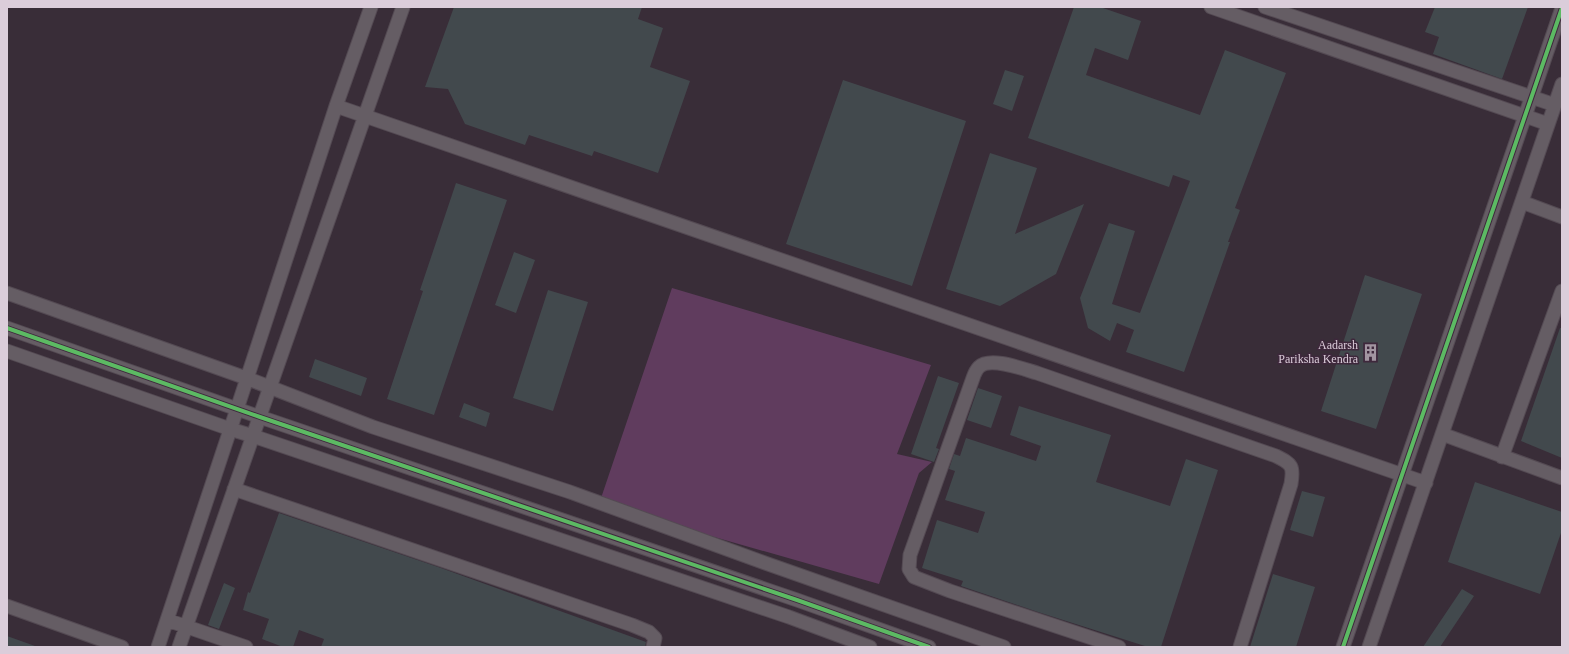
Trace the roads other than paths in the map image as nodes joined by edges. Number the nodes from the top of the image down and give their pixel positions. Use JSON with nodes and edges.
{"nodes":[{"id":1,"x":371,"y":7,"type":"edge"},
{"id":2,"x":403,"y":7,"type":"edge"},
{"id":3,"x":1211,"y":7,"type":"edge"},
{"id":4,"x":1265,"y":7,"type":"edge"},
{"id":5,"x":1562,"y":8,"type":"edge"},
{"id":6,"x":1562,"y":84,"type":"edge"},
{"id":7,"x":1532,"y":97,"type":"junction"},
{"id":8,"x":1555,"y":105,"type":"junction"},
{"id":9,"x":336,"y":106,"type":"junction"},
{"id":10,"x":365,"y":116,"type":"junction"},
{"id":11,"x":1525,"y":117,"type":"junction"},
{"id":12,"x":1548,"y":124,"type":"junction"},
{"id":13,"x":1522,"y":202,"type":"junction"},
{"id":14,"x":1562,"y":217,"type":"edge"},
{"id":15,"x":1562,"y":291,"type":"edge"},
{"id":16,"x":7,"y":293,"type":"edge"},
{"id":17,"x":7,"y":328,"type":"edge"},
{"id":18,"x":7,"y":352,"type":"edge"},
{"id":19,"x":246,"y":378,"type":"junction"},
{"id":20,"x":270,"y":388,"type":"junction"},
{"id":21,"x":237,"y":409,"type":"junction"},
{"id":22,"x":260,"y":417,"type":"junction"},
{"id":23,"x":230,"y":429,"type":"junction"},
{"id":24,"x":1442,"y":434,"type":"junction"},
{"id":25,"x":252,"y":436,"type":"junction"},
{"id":26,"x":1502,"y":457,"type":"junction"},
{"id":27,"x":1402,"y":475,"type":"junction"},
{"id":28,"x":1562,"y":478,"type":"edge"},
{"id":29,"x":1426,"y":483,"type":"junction"},
{"id":30,"x":234,"y":489,"type":"junction"},
{"id":31,"x":7,"y":606,"type":"edge"},
{"id":32,"x":167,"y":620,"type":"junction"},
{"id":33,"x":861,"y":623,"type":"junction"},
{"id":34,"x":186,"y":626,"type":"junction"},
{"id":35,"x":854,"y":644,"type":"edge"},
{"id":36,"x":122,"y":647,"type":"edge"},
{"id":37,"x":158,"y":647,"type":"edge"},
{"id":38,"x":178,"y":647,"type":"edge"},
{"id":39,"x":246,"y":647,"type":"edge"},
{"id":40,"x":653,"y":647,"type":"edge"},
{"id":41,"x":870,"y":647,"type":"edge"},
{"id":42,"x":929,"y":647,"type":"edge"},
{"id":43,"x":1004,"y":647,"type":"edge"},
{"id":44,"x":1119,"y":647,"type":"edge"},
{"id":45,"x":1240,"y":647,"type":"edge"},
{"id":46,"x":1343,"y":647,"type":"edge"},
{"id":47,"x":1369,"y":647,"type":"edge"}],
"edges":[{"from":1,"to":9,"type":"street"},
{"from":2,"to":10,"type":"street"},
{"from":3,"to":11,"type":"street"},
{"from":4,"to":7,"type":"street"},
{"from":5,"to":7,"type":"street"},
{"from":6,"to":8,"type":"street"},
{"from":7,"to":8,"type":"street"},
{"from":7,"to":11,"type":"street"},
{"from":8,"to":12,"type":"street"},
{"from":9,"to":10,"type":"street"},
{"from":9,"to":19,"type":"street"},
{"from":10,"to":20,"type":"street"},
{"from":10,"to":27,"type":"street"},
{"from":11,"to":12,"type":"street"},
{"from":11,"to":27,"type":"street"},
{"from":12,"to":13,"type":"street"},
{"from":13,"to":14,"type":"street"},
{"from":13,"to":24,"type":"street"},
{"from":15,"to":26,"type":"street"},
{"from":16,"to":19,"type":"street"},
{"from":17,"to":21,"type":"street"},
{"from":18,"to":23,"type":"street"},
{"from":19,"to":20,"type":"street"},
{"from":19,"to":21,"type":"street"},
{"from":20,"to":22,"type":"street"},
{"from":20,"to":43,"type":"street"},
{"from":21,"to":22,"type":"street"},
{"from":21,"to":23,"type":"street"},
{"from":22,"to":25,"type":"street"},
{"from":22,"to":33,"type":"street"},
{"from":23,"to":25,"type":"street"},
{"from":23,"to":32,"type":"street"},
{"from":24,"to":26,"type":"street"},
{"from":24,"to":29,"type":"street"},
{"from":25,"to":30,"type":"street"},
{"from":25,"to":35,"type":"street"},
{"from":26,"to":28,"type":"street"},
{"from":27,"to":29,"type":"street"},
{"from":27,"to":46,"type":"street"},
{"from":29,"to":47,"type":"street"},
{"from":30,"to":34,"type":"street"},
{"from":30,"to":40,"type":"street"},
{"from":31,"to":36,"type":"street"},
{"from":32,"to":34,"type":"street"},
{"from":32,"to":37,"type":"street"},
{"from":33,"to":35,"type":"street"},
{"from":33,"to":42,"type":"street"},
{"from":34,"to":38,"type":"street"},
{"from":34,"to":39,"type":"street"},
{"from":35,"to":41,"type":"street"},
{"from":44,"to":45,"type":"street"}]}
